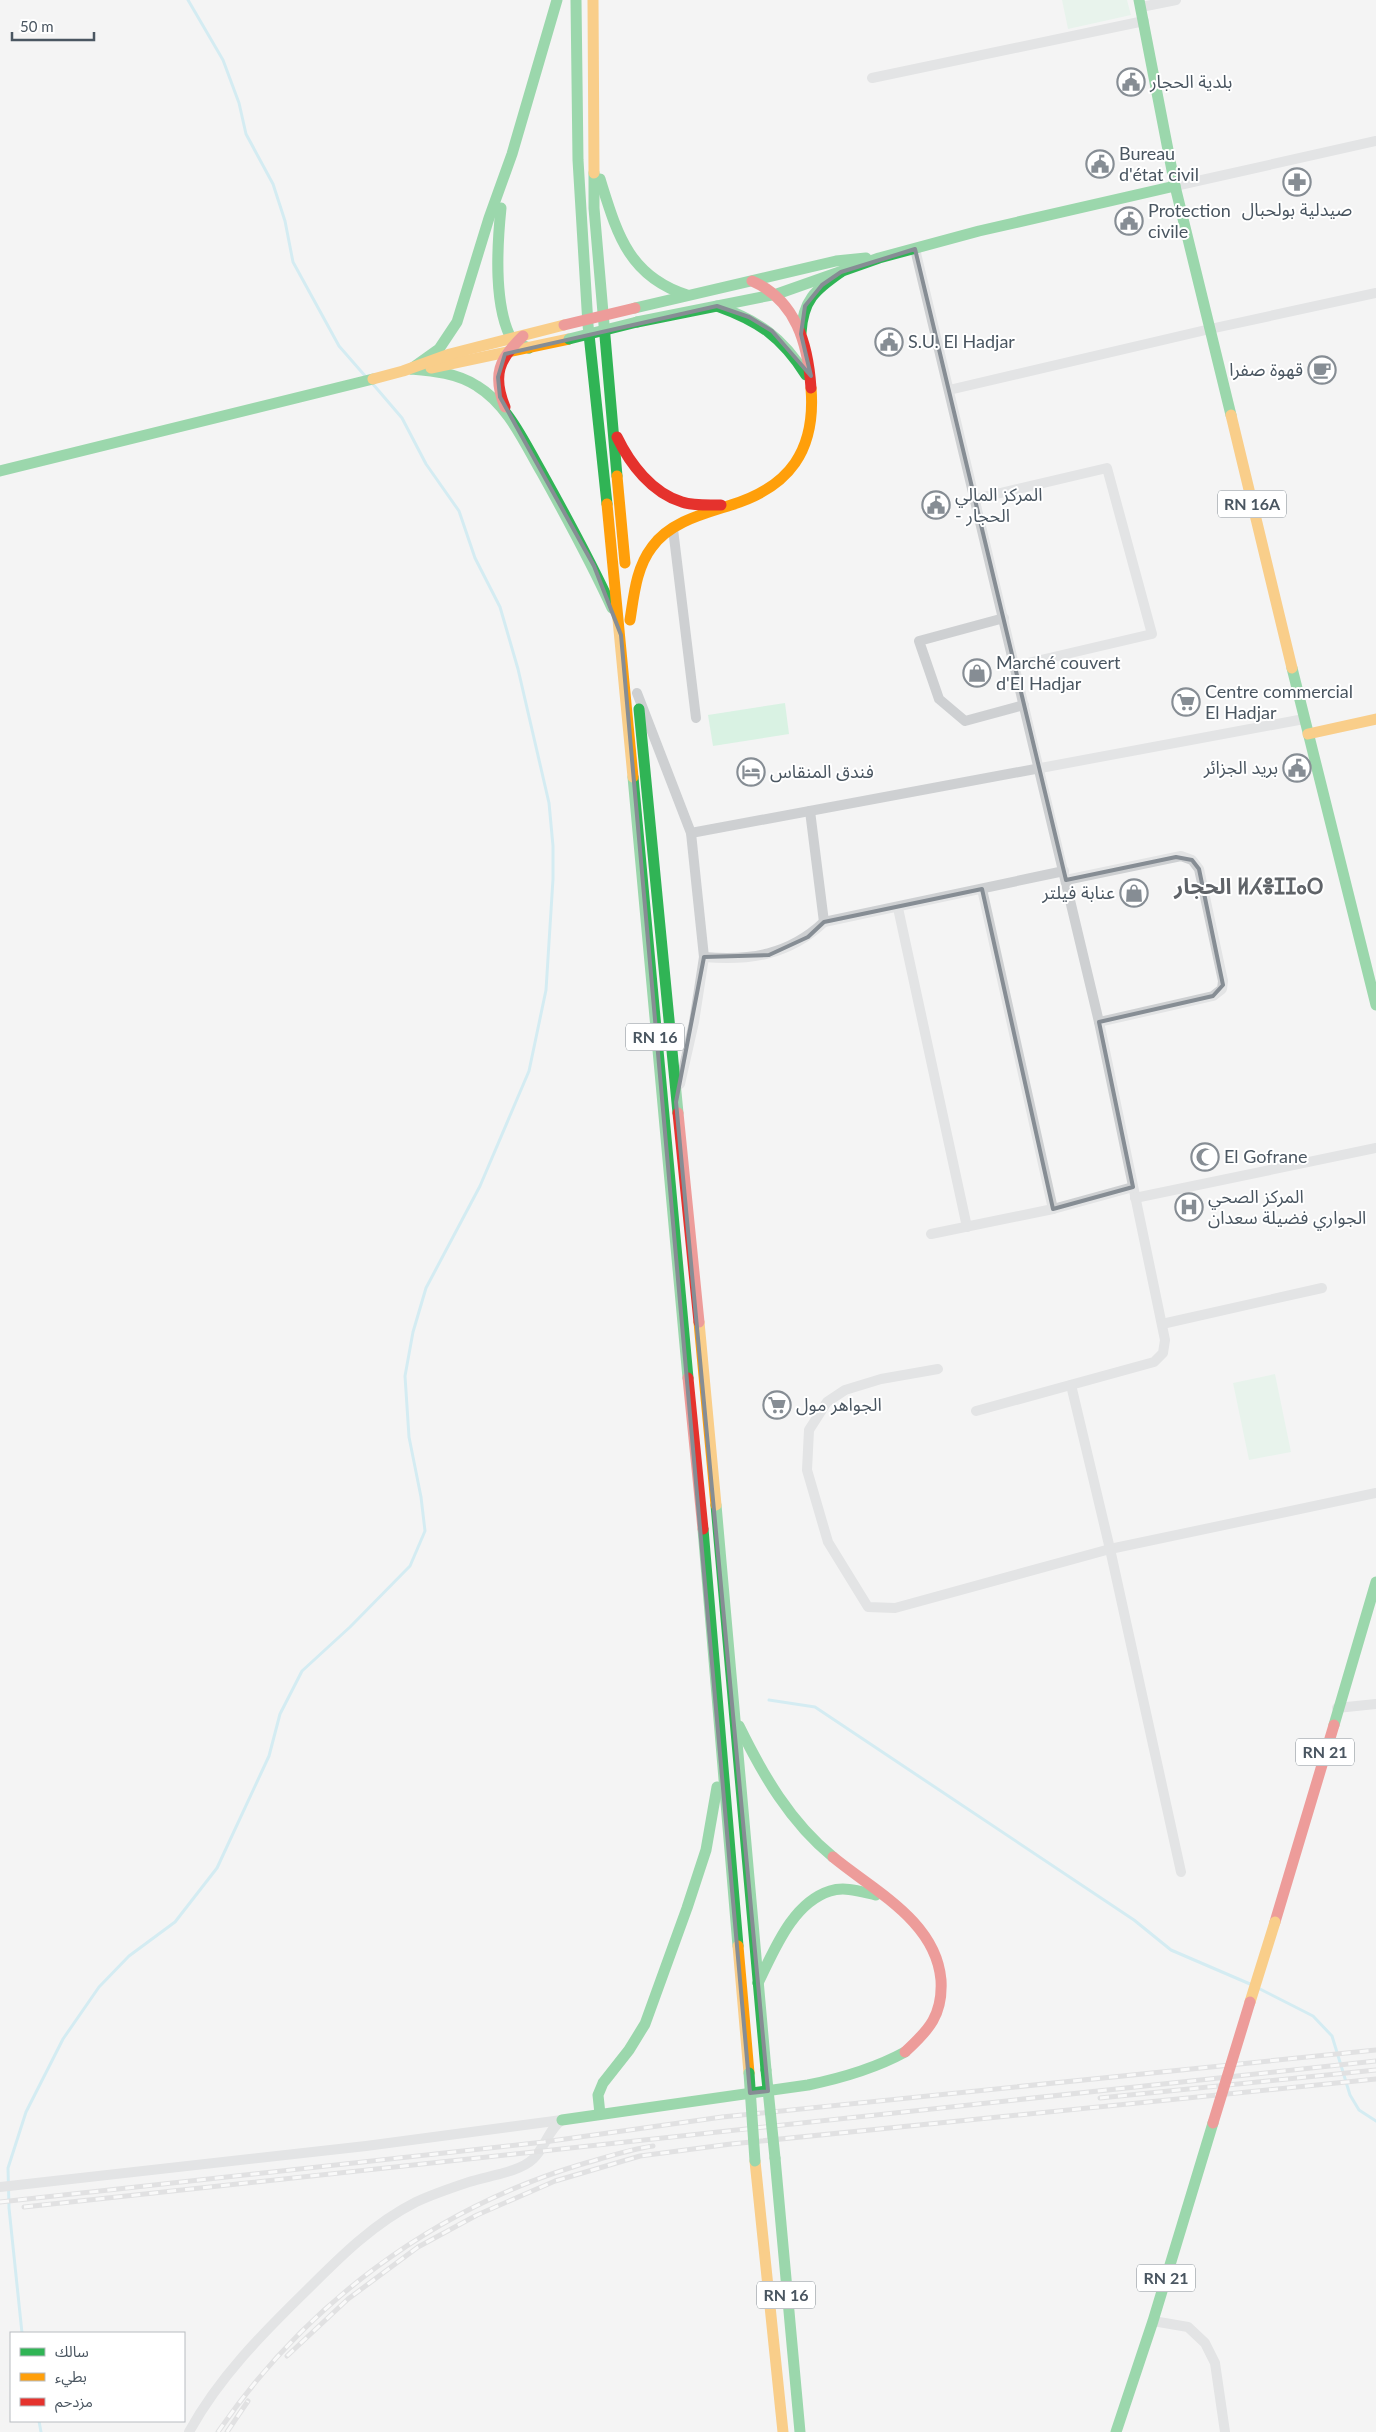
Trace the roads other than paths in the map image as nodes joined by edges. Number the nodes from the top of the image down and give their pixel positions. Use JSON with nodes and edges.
{"nodes":[{"id":1,"x":557,"y":0,"type":"edge"},
{"id":2,"x":576,"y":0,"type":"edge"},
{"id":3,"x":594,"y":0,"type":"edge"},
{"id":4,"x":1176,"y":0,"type":"edge"},
{"id":5,"x":1140,"y":4,"type":"edge"},
{"id":6,"x":1144,"y":21,"type":"junction"},
{"id":7,"x":872,"y":78,"type":"dead end"},
{"id":8,"x":1376,"y":141,"type":"edge"},
{"id":9,"x":512,"y":154,"type":"junction"},
{"id":10,"x":594,"y":156,"type":"junction"},
{"id":11,"x":1175,"y":186,"type":"junction"},
{"id":12,"x":915,"y":249,"type":"junction"},
{"id":13,"x":879,"y":258,"type":"junction"},
{"id":14,"x":841,"y":272,"type":"junction"},
{"id":15,"x":752,"y":281,"type":"junction"},
{"id":16,"x":1376,"y":293,"type":"edge"},
{"id":17,"x":777,"y":294,"type":"junction"},
{"id":18,"x":687,"y":295,"type":"junction"},
{"id":19,"x":717,"y":306,"type":"junction"},
{"id":20,"x":1210,"y":329,"type":"junction"},
{"id":21,"x":801,"y":334,"type":"junction"},
{"id":22,"x":513,"y":341,"type":"junction"},
{"id":23,"x":529,"y":348,"type":"junction"},
{"id":24,"x":505,"y":354,"type":"junction"},
{"id":25,"x":407,"y":370,"type":"junction"},
{"id":26,"x":810,"y":382,"type":"junction"},
{"id":27,"x":950,"y":390,"type":"junction"},
{"id":28,"x":511,"y":419,"type":"junction"},
{"id":29,"x":613,"y":427,"type":"junction"},
{"id":30,"x":0,"y":471,"type":"edge"},
{"id":31,"x":976,"y":500,"type":"junction"},
{"id":32,"x":732,"y":505,"type":"junction"},
{"id":33,"x":673,"y":529,"type":"junction"},
{"id":34,"x":1004,"y":618,"type":"junction"},
{"id":35,"x":627,"y":628,"type":"junction"},
{"id":36,"x":1015,"y":666,"type":"junction"},
{"id":37,"x":637,"y":688,"type":"joint"},
{"id":38,"x":1024,"y":705,"type":"junction"},
{"id":39,"x":696,"y":718,"type":"dead end"},
{"id":40,"x":1304,"y":719,"type":"junction"},
{"id":41,"x":1376,"y":719,"type":"edge"},
{"id":42,"x":1308,"y":734,"type":"junction"},
{"id":43,"x":1039,"y":768,"type":"junction"},
{"id":44,"x":810,"y":811,"type":"junction"},
{"id":45,"x":690,"y":833,"type":"junction"},
{"id":46,"x":1065,"y":875,"type":"junction"},
{"id":47,"x":982,"y":889,"type":"junction"},
{"id":48,"x":898,"y":908,"type":"junction"},
{"id":49,"x":824,"y":922,"type":"junction"},
{"id":50,"x":704,"y":957,"type":"junction"},
{"id":51,"x":1376,"y":1005,"type":"edge"},
{"id":52,"x":1099,"y":1022,"type":"junction"},
{"id":53,"x":676,"y":1102,"type":"junction"},
{"id":54,"x":1376,"y":1148,"type":"edge"},
{"id":55,"x":1134,"y":1192,"type":"junction"},
{"id":56,"x":1052,"y":1209,"type":"junction"},
{"id":57,"x":967,"y":1227,"type":"junction"},
{"id":58,"x":931,"y":1234,"type":"dead end"},
{"id":59,"x":1322,"y":1288,"type":"dead end"},
{"id":60,"x":1162,"y":1324,"type":"junction"},
{"id":61,"x":938,"y":1369,"type":"dead end"},
{"id":62,"x":1071,"y":1385,"type":"junction"},
{"id":63,"x":976,"y":1411,"type":"dead end"},
{"id":64,"x":1376,"y":1493,"type":"edge"},
{"id":65,"x":1110,"y":1549,"type":"junction"},
{"id":66,"x":1376,"y":1582,"type":"edge"},
{"id":67,"x":1376,"y":1704,"type":"edge"},
{"id":68,"x":1337,"y":1708,"type":"junction"},
{"id":69,"x":734,"y":1717,"type":"junction"},
{"id":70,"x":721,"y":1764,"type":"junction"},
{"id":71,"x":1181,"y":1872,"type":"dead end"},
{"id":72,"x":881,"y":1896,"type":"junction"},
{"id":73,"x":758,"y":1983,"type":"junction"},
{"id":74,"x":600,"y":2114,"type":"junction"},
{"id":75,"x":562,"y":2120,"type":"junction"},
{"id":76,"x":0,"y":2187,"type":"edge"},
{"id":77,"x":1153,"y":2321,"type":"junction"},
{"id":78,"x":189,"y":2432,"type":"edge"},
{"id":79,"x":784,"y":2432,"type":"edge"},
{"id":80,"x":800,"y":2432,"type":"edge"},
{"id":81,"x":1116,"y":2432,"type":"edge"},
{"id":82,"x":1225,"y":2432,"type":"edge"}],
"edges":[{"from":1,"to":9,"type":"main road"},
{"from":2,"to":35,"type":"main road","number":"RN 16"},
{"from":3,"to":10,"type":"main road","number":"RN 16"},
{"from":4,"to":5,"type":"street"},
{"from":5,"to":6,"type":"main road","number":"RN 16A"},
{"from":6,"to":7,"type":"street"},
{"from":6,"to":11,"type":"main road","number":"RN 16A"},
{"from":8,"to":11,"type":"street"},
{"from":9,"to":22,"type":"main road"},
{"from":9,"to":25,"type":"main road"},
{"from":10,"to":18,"type":"main road"},
{"from":10,"to":29,"type":"main road","number":"RN 16"},
{"from":11,"to":12,"type":"main road"},
{"from":11,"to":20,"type":"main road","number":"RN 16A"},
{"from":12,"to":13,"type":"main road"},
{"from":12,"to":27,"type":"street"},
{"from":13,"to":14,"type":"main road"},
{"from":13,"to":15,"type":"main road"},
{"from":14,"to":17,"type":"main road"},
{"from":14,"to":21,"type":"main road"},
{"from":15,"to":17,"type":"main road"},
{"from":15,"to":18,"type":"main road"},
{"from":16,"to":20,"type":"street"},
{"from":17,"to":19,"type":"main road"},
{"from":17,"to":21,"type":"main road"},
{"from":18,"to":22,"type":"main road","bridge":true},
{"from":19,"to":23,"type":"main road","bridge":true},
{"from":19,"to":26,"type":"main road"},
{"from":20,"to":27,"type":"street"},
{"from":20,"to":40,"type":"main road","number":"RN 16A"},
{"from":21,"to":26,"type":"main road"},
{"from":22,"to":23,"type":"main road"},
{"from":22,"to":24,"type":"main road"},
{"from":22,"to":25,"type":"main road"},
{"from":23,"to":24,"type":"main road"},
{"from":24,"to":25,"type":"main road"},
{"from":24,"to":28,"type":"main road"},
{"from":25,"to":28,"type":"main road"},
{"from":25,"to":30,"type":"main road"},
{"from":26,"to":32,"type":"main road"},
{"from":27,"to":31,"type":"street"},
{"from":28,"to":35,"type":"main road"},
{"from":29,"to":32,"type":"main road"},
{"from":29,"to":35,"type":"main road","number":"RN 16"},
{"from":31,"to":34,"type":"street"},
{"from":31,"to":36,"type":"street"},
{"from":32,"to":33,"type":"main road"},
{"from":33,"to":35,"type":"main road"},
{"from":33,"to":39,"type":"street"},
{"from":34,"to":36,"type":"street"},
{"from":34,"to":38,"type":"street"},
{"from":35,"to":70,"type":"main road","number":"RN 16"},
{"from":36,"to":38,"type":"street"},
{"from":37,"to":45,"type":"street"},
{"from":37,"to":53,"type":"main road","number":"RN 16"},
{"from":38,"to":43,"type":"street"},
{"from":40,"to":42,"type":"main road","number":"RN 16A"},
{"from":40,"to":43,"type":"street"},
{"from":41,"to":42,"type":"main road"},
{"from":42,"to":51,"type":"main road","number":"RN 16A"},
{"from":43,"to":44,"type":"street"},
{"from":43,"to":46,"type":"street"},
{"from":44,"to":45,"type":"street"},
{"from":44,"to":49,"type":"street"},
{"from":45,"to":50,"type":"street"},
{"from":46,"to":47,"type":"street"},
{"from":46,"to":52,"type":"street"},
{"from":46,"to":52,"type":"street"},
{"from":47,"to":48,"type":"street"},
{"from":47,"to":56,"type":"street"},
{"from":48,"to":49,"type":"street"},
{"from":48,"to":57,"type":"street"},
{"from":49,"to":50,"type":"street"},
{"from":50,"to":53,"type":"street"},
{"from":52,"to":55,"type":"street"},
{"from":53,"to":69,"type":"main road","number":"RN 16"},
{"from":54,"to":55,"type":"street"},
{"from":55,"to":56,"type":"street"},
{"from":55,"to":60,"type":"street"},
{"from":56,"to":57,"type":"street"},
{"from":57,"to":58,"type":"street"},
{"from":59,"to":60,"type":"street"},
{"from":60,"to":62,"type":"street"},
{"from":61,"to":65,"type":"street"},
{"from":62,"to":63,"type":"street"},
{"from":62,"to":65,"type":"street"},
{"from":64,"to":65,"type":"street"},
{"from":65,"to":71,"type":"street"},
{"from":66,"to":68,"type":"main road","number":"RN 21"},
{"from":67,"to":68,"type":"street"},
{"from":68,"to":77,"type":"main road","number":"RN 21","bridge":true},
{"from":69,"to":72,"type":"main road"},
{"from":69,"to":73,"type":"main road","number":"RN 16"},
{"from":70,"to":74,"type":"main road"},
{"from":70,"to":79,"type":"main road","number":"RN 16","bridge":true},
{"from":72,"to":73,"type":"main road"},
{"from":72,"to":74,"type":"main road"},
{"from":73,"to":80,"type":"main road","number":"RN 16","bridge":true},
{"from":74,"to":75,"type":"main road"},
{"from":75,"to":76,"type":"street"},
{"from":75,"to":78,"type":"street"},
{"from":77,"to":81,"type":"main road","number":"RN 21"},
{"from":77,"to":82,"type":"street"}]}
